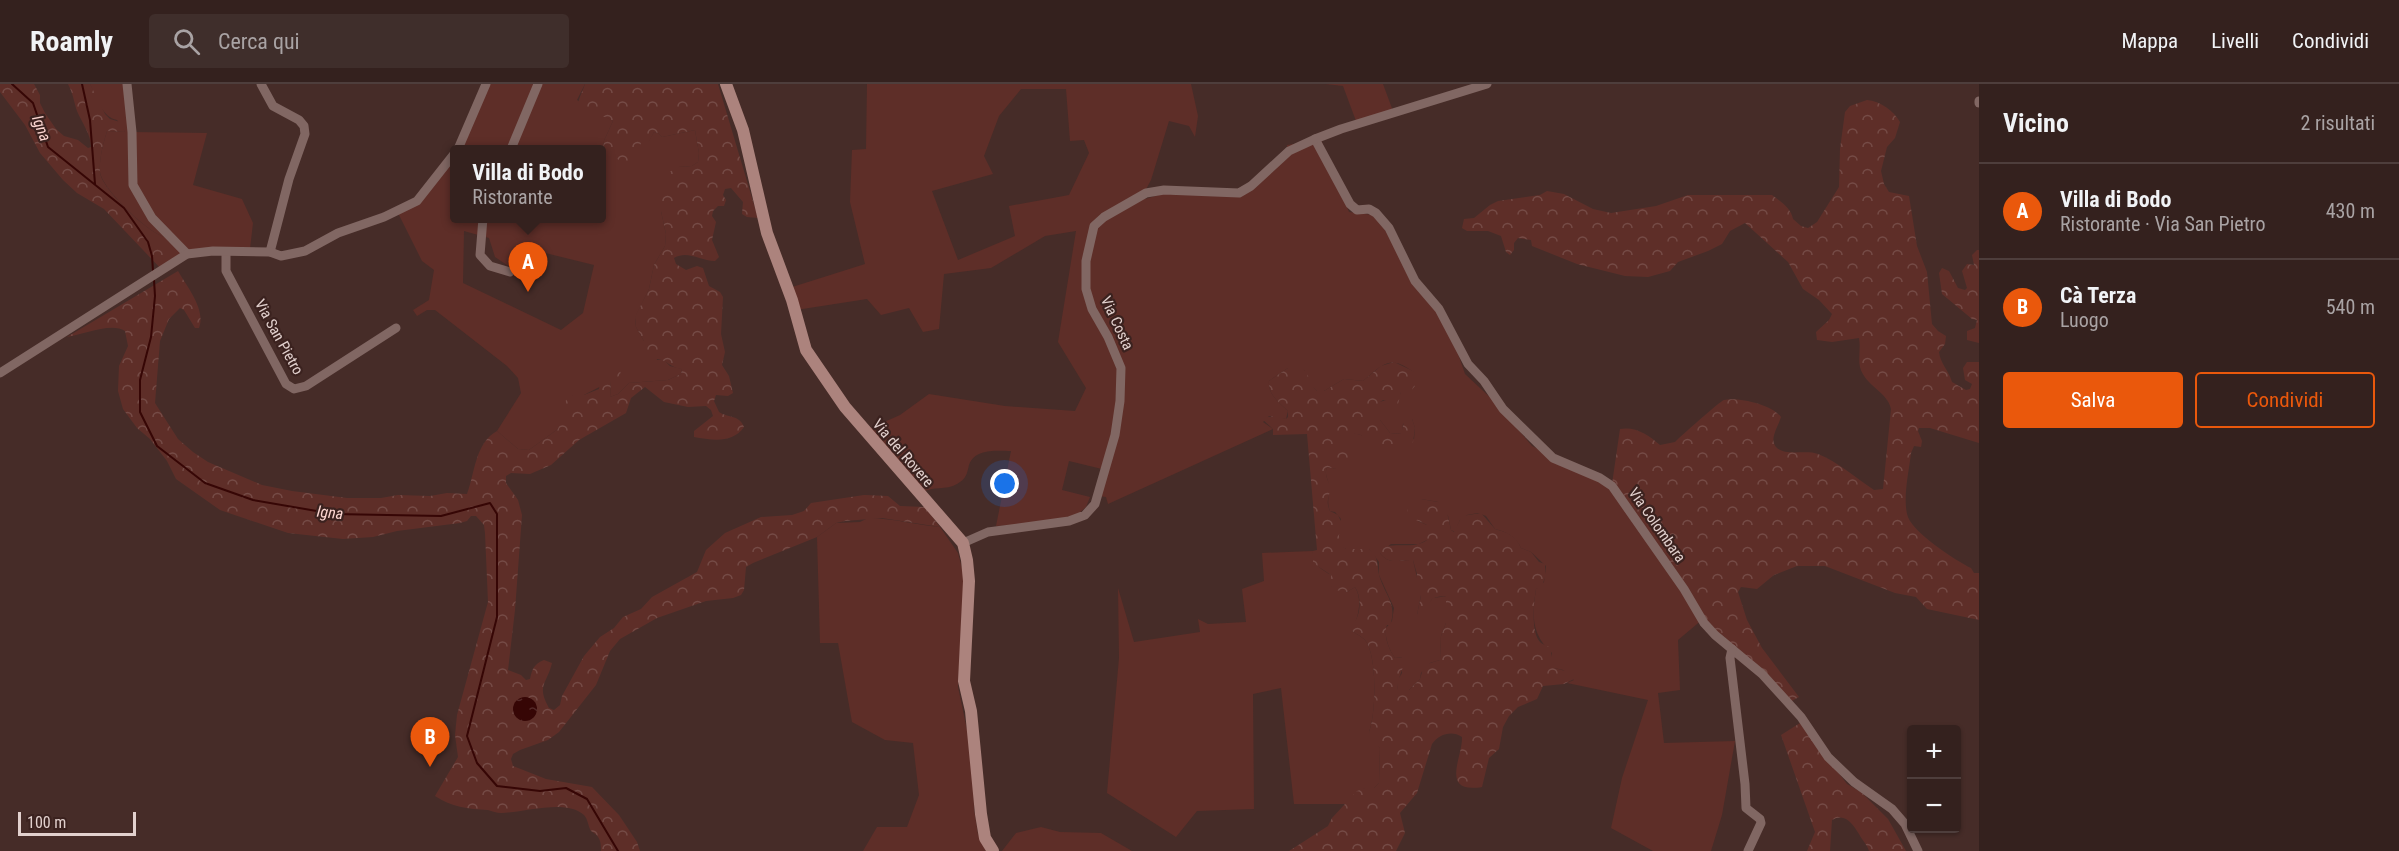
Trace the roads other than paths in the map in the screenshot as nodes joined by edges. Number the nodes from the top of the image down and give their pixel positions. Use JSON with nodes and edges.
{"nodes":[{"id":1,"x":127,"y":84,"type":"edge"},
{"id":2,"x":261,"y":84,"type":"edge"},
{"id":3,"x":486,"y":84,"type":"edge"},
{"id":4,"x":538,"y":84,"type":"edge"},
{"id":5,"x":726,"y":84,"type":"edge"},
{"id":6,"x":1487,"y":84,"type":"edge"},
{"id":7,"x":1315,"y":139,"type":"junction"},
{"id":8,"x":460,"y":145,"type":"edge"},
{"id":9,"x":513,"y":145,"type":"edge"},
{"id":10,"x":450,"y":159,"type":"edge"},
{"id":11,"x":483,"y":223,"type":"edge"},
{"id":12,"x":270,"y":252,"type":"junction"},
{"id":13,"x":226,"y":253,"type":"junction"},
{"id":14,"x":187,"y":254,"type":"junction"},
{"id":15,"x":510,"y":272,"type":"dead end"},
{"id":16,"x":396,"y":328,"type":"dead end"},
{"id":17,"x":0,"y":373,"type":"edge"},
{"id":18,"x":963,"y":543,"type":"junction"},
{"id":19,"x":1732,"y":649,"type":"junction"},
{"id":20,"x":993,"y":851,"type":"edge"},
{"id":21,"x":1748,"y":851,"type":"edge"},
{"id":22,"x":1918,"y":851,"type":"edge"}],
"edges":[{"from":1,"to":14,"type":"street"},
{"from":2,"to":12,"type":"street"},
{"from":3,"to":8,"type":"street"},
{"from":4,"to":9,"type":"street"},
{"from":5,"to":18,"type":"street","name":"Via del Rovere"},
{"from":6,"to":7,"type":"street","name":"Via Costa"},
{"from":7,"to":18,"type":"street","name":"Via Costa"},
{"from":7,"to":19,"type":"street","name":"Via Colombara"},
{"from":10,"to":12,"type":"street"},
{"from":11,"to":15,"type":"street"},
{"from":12,"to":13,"type":"street"},
{"from":13,"to":14,"type":"street"},
{"from":13,"to":16,"type":"street","name":"Via San Pietro"},
{"from":14,"to":17,"type":"street"},
{"from":18,"to":20,"type":"street"},
{"from":19,"to":21,"type":"street"},
{"from":19,"to":22,"type":"street","name":"Via Colombara"}]}
